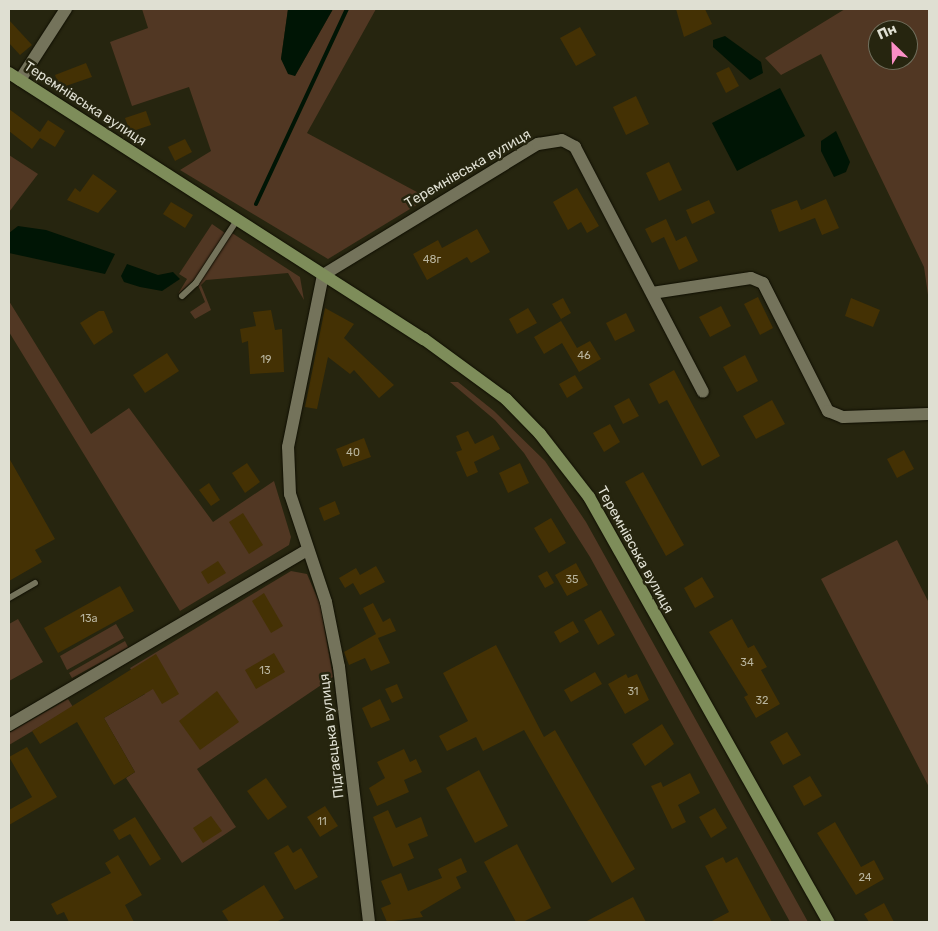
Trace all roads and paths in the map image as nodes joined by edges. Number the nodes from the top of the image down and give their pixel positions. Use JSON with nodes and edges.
{"nodes":[{"id":1,"x":66,"y":9,"type":"edge"},
{"id":2,"x":14,"y":76,"type":"edge"},
{"id":3,"x":237,"y":220,"type":"junction"},
{"id":4,"x":322,"y":275,"type":"junction"},
{"id":5,"x":652,"y":293,"type":"junction"},
{"id":6,"x":182,"y":296,"type":"dead end"},
{"id":7,"x":703,"y":392,"type":"dead end"},
{"id":8,"x":929,"y":414,"type":"edge"},
{"id":9,"x":306,"y":551,"type":"junction"},
{"id":10,"x":35,"y":584,"type":"dead end"},
{"id":11,"x":9,"y":598,"type":"edge"},
{"id":12,"x":9,"y":724,"type":"edge"},
{"id":13,"x":369,"y":922,"type":"edge"},
{"id":14,"x":828,"y":922,"type":"edge"}],
"edges":[{"from":1,"to":2,"type":"street"},
{"from":2,"to":3,"type":"street","name":"Теремнівська вулиця"},
{"from":3,"to":4,"type":"street","name":"Теремнівська вулиця"},
{"from":3,"to":6,"type":"lane"},
{"from":4,"to":5,"type":"street","name":"Теремнівська вулиця"},
{"from":4,"to":9,"type":"street","name":"Підгаєцька вулиця"},
{"from":4,"to":14,"type":"street","name":"Теремнівська вулиця"},
{"from":5,"to":7,"type":"street","name":"Теремнівська вулиця"},
{"from":5,"to":8,"type":"street"},
{"from":9,"to":12,"type":"street"},
{"from":9,"to":13,"type":"street","name":"Підгаєцька вулиця"},
{"from":10,"to":11,"type":"lane"}]}
